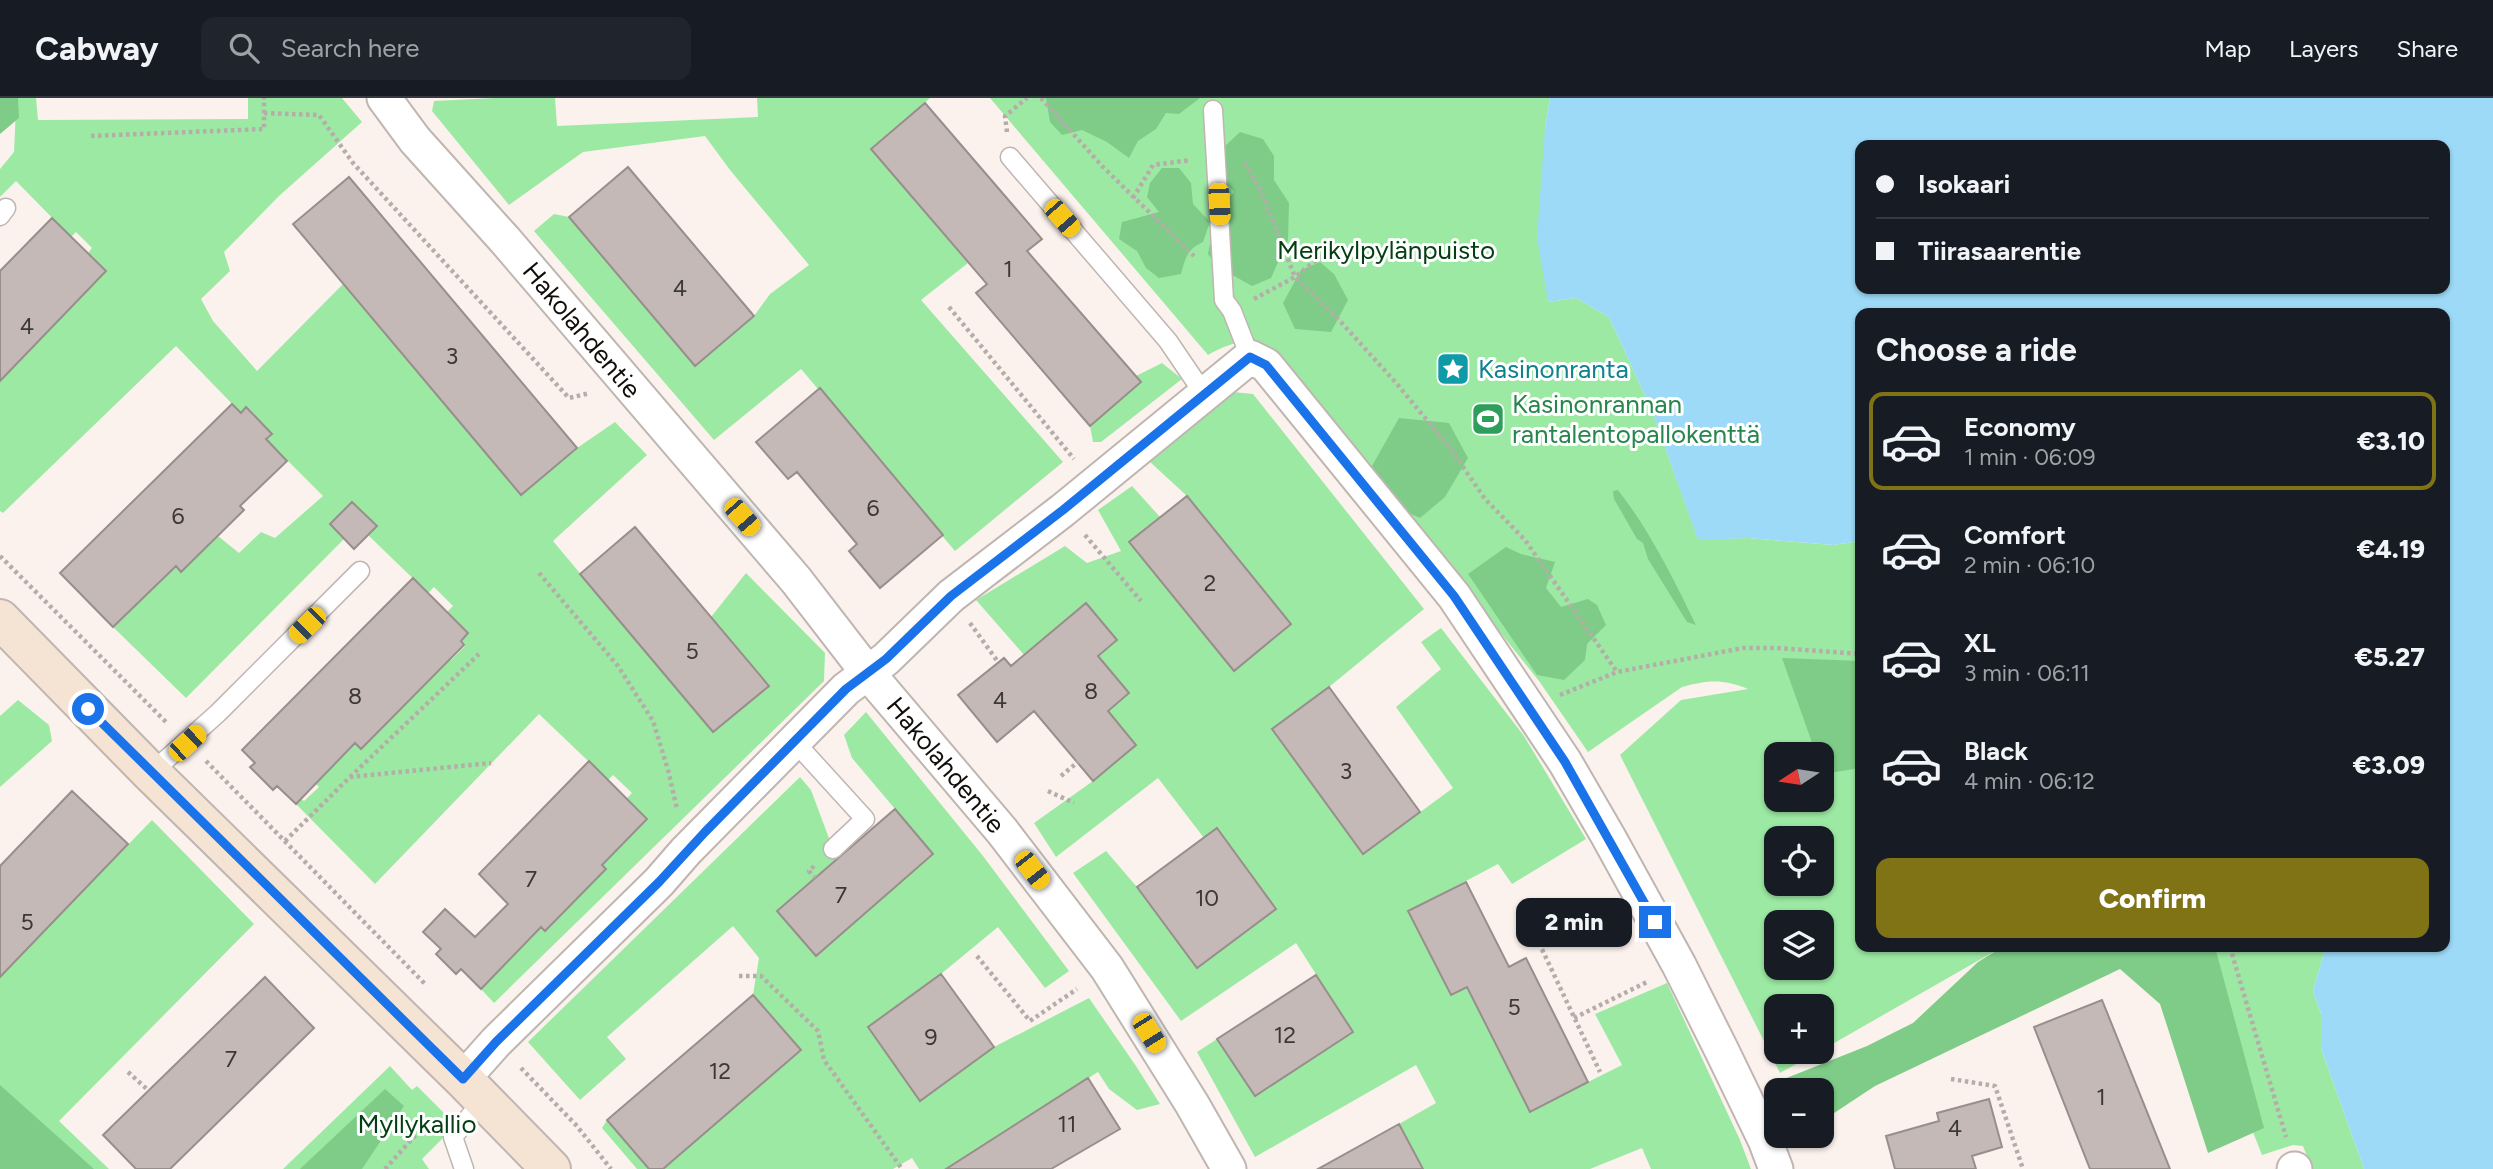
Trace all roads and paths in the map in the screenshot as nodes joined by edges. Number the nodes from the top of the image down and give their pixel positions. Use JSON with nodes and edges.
{"nodes":[{"id":1,"x":264,"y":98,"type":"edge"},
{"id":2,"x":384,"y":98,"type":"edge"},
{"id":3,"x":1027,"y":98,"type":"edge"},
{"id":4,"x":1041,"y":98,"type":"edge"},
{"id":5,"x":1213,"y":110,"type":"joint"},
{"id":6,"x":264,"y":113,"type":"junction"},
{"id":7,"x":1005,"y":116,"type":"dead end"},
{"id":8,"x":91,"y":136,"type":"dead end"},
{"id":9,"x":1216,"y":156,"type":"junction"},
{"id":10,"x":1010,"y":157,"type":"dead end"},
{"id":11,"x":1133,"y":198,"type":"junction"},
{"id":12,"x":1334,"y":246,"type":"dead end"},
{"id":13,"x":1295,"y":277,"type":"junction"},
{"id":14,"x":1228,"y":305,"type":"junction"},
{"id":15,"x":949,"y":307,"type":"dead end"},
{"id":16,"x":1250,"y":357,"type":"junction"},
{"id":17,"x":617,"y":371,"type":"junction"},
{"id":18,"x":1203,"y":394,"type":"junction"},
{"id":19,"x":1093,"y":485,"type":"junction"},
{"id":20,"x":1063,"y":510,"type":"junction"},
{"id":21,"x":0,"y":556,"type":"edge"},
{"id":22,"x":360,"y":572,"type":"dead end"},
{"id":23,"x":539,"y":572,"type":"dead end"},
{"id":24,"x":1141,"y":601,"type":"dead end"},
{"id":25,"x":0,"y":620,"type":"edge"},
{"id":26,"x":479,"y":654,"type":"dead end"},
{"id":27,"x":1855,"y":654,"type":"edge"},
{"id":28,"x":867,"y":671,"type":"junction"},
{"id":29,"x":1617,"y":672,"type":"junction"},
{"id":30,"x":1556,"y":697,"type":"dead end"},
{"id":31,"x":793,"y":741,"type":"junction"},
{"id":32,"x":187,"y":743,"type":"junction"},
{"id":33,"x":1077,"y":762,"type":"dead end"},
{"id":34,"x":491,"y":763,"type":"dead end"},
{"id":35,"x":151,"y":773,"type":"junction"},
{"id":36,"x":1061,"y":776,"type":"dead end"},
{"id":37,"x":349,"y":777,"type":"junction"},
{"id":38,"x":1048,"y":791,"type":"dead end"},
{"id":39,"x":1074,"y":803,"type":"dead end"},
{"id":40,"x":285,"y":841,"type":"junction"},
{"id":41,"x":833,"y":849,"type":"dead end"},
{"id":42,"x":686,"y":851,"type":"junction"},
{"id":43,"x":1539,"y":943,"type":"dead end"},
{"id":44,"x":2231,"y":952,"type":"edge"},
{"id":45,"x":977,"y":956,"type":"dead end"},
{"id":46,"x":1679,"y":965,"type":"junction"},
{"id":47,"x":1107,"y":968,"type":"junction"},
{"id":48,"x":739,"y":976,"type":"dead end"},
{"id":49,"x":433,"y":992,"type":"dead end"},
{"id":50,"x":1574,"y":1018,"type":"junction"},
{"id":51,"x":496,"y":1042,"type":"junction"},
{"id":52,"x":128,"y":1072,"type":"dead end"},
{"id":53,"x":1600,"y":1072,"type":"dead end"},
{"id":54,"x":1951,"y":1079,"type":"dead end"},
{"id":55,"x":473,"y":1089,"type":"junction"},
{"id":56,"x":149,"y":1091,"type":"dead end"},
{"id":57,"x":435,"y":1112,"type":"dead end"},
{"id":58,"x":385,"y":1169,"type":"edge"},
{"id":59,"x":464,"y":1169,"type":"edge"},
{"id":60,"x":551,"y":1169,"type":"edge"},
{"id":61,"x":611,"y":1169,"type":"edge"},
{"id":62,"x":902,"y":1169,"type":"edge"},
{"id":63,"x":1229,"y":1169,"type":"edge"},
{"id":64,"x":1776,"y":1169,"type":"edge"},
{"id":65,"x":2023,"y":1169,"type":"edge"},
{"id":66,"x":2295,"y":1169,"type":"edge"}],
"edges":[{"from":1,"to":6,"type":"path"},
{"from":2,"to":17,"type":"street","name":"Hakolahdentie"},
{"from":3,"to":7,"type":"path"},
{"from":4,"to":11,"type":"path"},
{"from":5,"to":9,"type":"lane"},
{"from":5,"to":13,"type":"path"},
{"from":6,"to":8,"type":"path"},
{"from":6,"to":17,"type":"path"},
{"from":9,"to":11,"type":"path"},
{"from":9,"to":14,"type":"lane"},
{"from":10,"to":18,"type":"lane"},
{"from":11,"to":14,"type":"path"},
{"from":12,"to":13,"type":"path"},
{"from":13,"to":14,"type":"path"},
{"from":13,"to":29,"type":"path"},
{"from":14,"to":16,"type":"lane"},
{"from":15,"to":19,"type":"path"},
{"from":16,"to":18,"type":"street"},
{"from":16,"to":46,"type":"street"},
{"from":17,"to":28,"type":"street","name":"Hakolahdentie"},
{"from":18,"to":19,"type":"street"},
{"from":19,"to":20,"type":"street"},
{"from":20,"to":24,"type":"path"},
{"from":20,"to":28,"type":"street"},
{"from":21,"to":32,"type":"path"},
{"from":22,"to":32,"type":"lane"},
{"from":23,"to":42,"type":"path"},
{"from":25,"to":35,"type":"street"},
{"from":26,"to":37,"type":"path"},
{"from":27,"to":29,"type":"path"},
{"from":28,"to":31,"type":"street"},
{"from":28,"to":47,"type":"street","name":"Hakolahdentie"},
{"from":29,"to":30,"type":"path"},
{"from":31,"to":41,"type":"lane"},
{"from":31,"to":42,"type":"street"},
{"from":32,"to":35,"type":"lane"},
{"from":32,"to":40,"type":"path"},
{"from":33,"to":36,"type":"path"},
{"from":34,"to":37,"type":"path"},
{"from":35,"to":55,"type":"street"},
{"from":37,"to":40,"type":"path"},
{"from":38,"to":39,"type":"path"},
{"from":40,"to":49,"type":"path"},
{"from":42,"to":51,"type":"street"},
{"from":43,"to":50,"type":"path"},
{"from":44,"to":66,"type":"path"},
{"from":45,"to":47,"type":"path"},
{"from":46,"to":50,"type":"path"},
{"from":46,"to":64,"type":"street"},
{"from":47,"to":63,"type":"street","name":"Hakolahdentie"},
{"from":48,"to":62,"type":"path"},
{"from":50,"to":53,"type":"path"},
{"from":51,"to":55,"type":"street"},
{"from":51,"to":61,"type":"path"},
{"from":52,"to":56,"type":"path"},
{"from":54,"to":65,"type":"path"},
{"from":55,"to":59,"type":"lane"},
{"from":55,"to":60,"type":"street"},
{"from":57,"to":58,"type":"path"}]}
